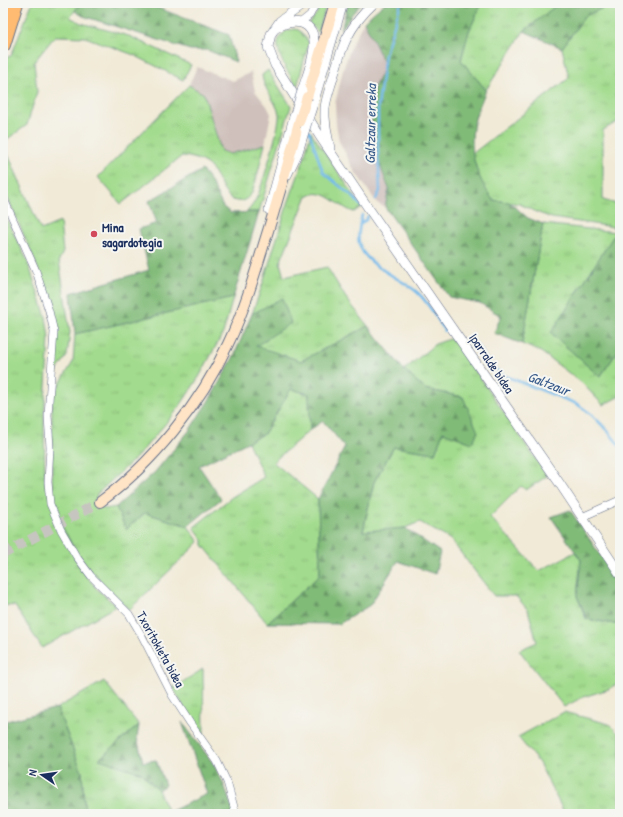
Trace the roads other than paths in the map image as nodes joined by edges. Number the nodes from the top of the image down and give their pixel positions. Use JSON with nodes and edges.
{"nodes":[{"id":1,"x":16,"y":3,"type":"edge"},
{"id":2,"x":305,"y":3,"type":"edge"},
{"id":3,"x":316,"y":3,"type":"edge"},
{"id":4,"x":336,"y":3,"type":"edge"},
{"id":5,"x":343,"y":3,"type":"edge"},
{"id":6,"x":374,"y":3,"type":"edge"},
{"id":7,"x":304,"y":23,"type":"junction"},
{"id":8,"x":272,"y":31,"type":"junction"},
{"id":9,"x":3,"y":45,"type":"edge"},
{"id":10,"x":332,"y":82,"type":"junction"},
{"id":11,"x":307,"y":97,"type":"junction"},
{"id":12,"x":302,"y":108,"type":"junction"},
{"id":13,"x":325,"y":108,"type":"junction"},
{"id":14,"x":312,"y":116,"type":"junction"},
{"id":15,"x":327,"y":123,"type":"junction"},
{"id":16,"x":303,"y":124,"type":"junction"},
{"id":17,"x":332,"y":153,"type":"junction"},
{"id":18,"x":341,"y":166,"type":"junction"},
{"id":19,"x":3,"y":197,"type":"edge"},
{"id":20,"x":259,"y":260,"type":"junction"},
{"id":21,"x":620,"y":500,"type":"edge"},
{"id":22,"x":100,"y":502,"type":"tunnel mouth"},
{"id":23,"x":582,"y":517,"type":"junction"},
{"id":24,"x":620,"y":574,"type":"edge"},
{"id":25,"x":236,"y":814,"type":"edge"}],
"edges":[{"from":1,"to":9,"type":"highway"},
{"from":2,"to":7,"type":"street"},
{"from":2,"to":8,"type":"street"},
{"from":3,"to":7,"type":"street"},
{"from":4,"to":11,"type":"main road"},
{"from":5,"to":11,"type":"street"},
{"from":6,"to":10,"type":"street"},
{"from":7,"to":8,"type":"street"},
{"from":7,"to":11,"type":"street"},
{"from":8,"to":12,"type":"street"},
{"from":10,"to":13,"type":"street"},
{"from":10,"to":15,"type":"street"},
{"from":11,"to":16,"type":"main road","bridge":true},
{"from":12,"to":14,"type":"street"},
{"from":12,"to":16,"type":"street"},
{"from":13,"to":14,"type":"street"},
{"from":13,"to":15,"type":"street"},
{"from":14,"to":15,"type":"street"},
{"from":15,"to":16,"type":"street"},
{"from":15,"to":17,"type":"street"},
{"from":15,"to":18,"type":"street"},
{"from":16,"to":17,"type":"street"},
{"from":16,"to":20,"type":"main road"},
{"from":16,"to":20,"type":"street"},
{"from":17,"to":18,"type":"street"},
{"from":18,"to":23,"type":"street","name":"Iparralde bidea"},
{"from":19,"to":25,"type":"street","name":"Txoritokieta bidea"},
{"from":20,"to":22,"type":"main road"},
{"from":21,"to":23,"type":"street"},
{"from":23,"to":24,"type":"street","name":"Iparralde bidea"}]}
